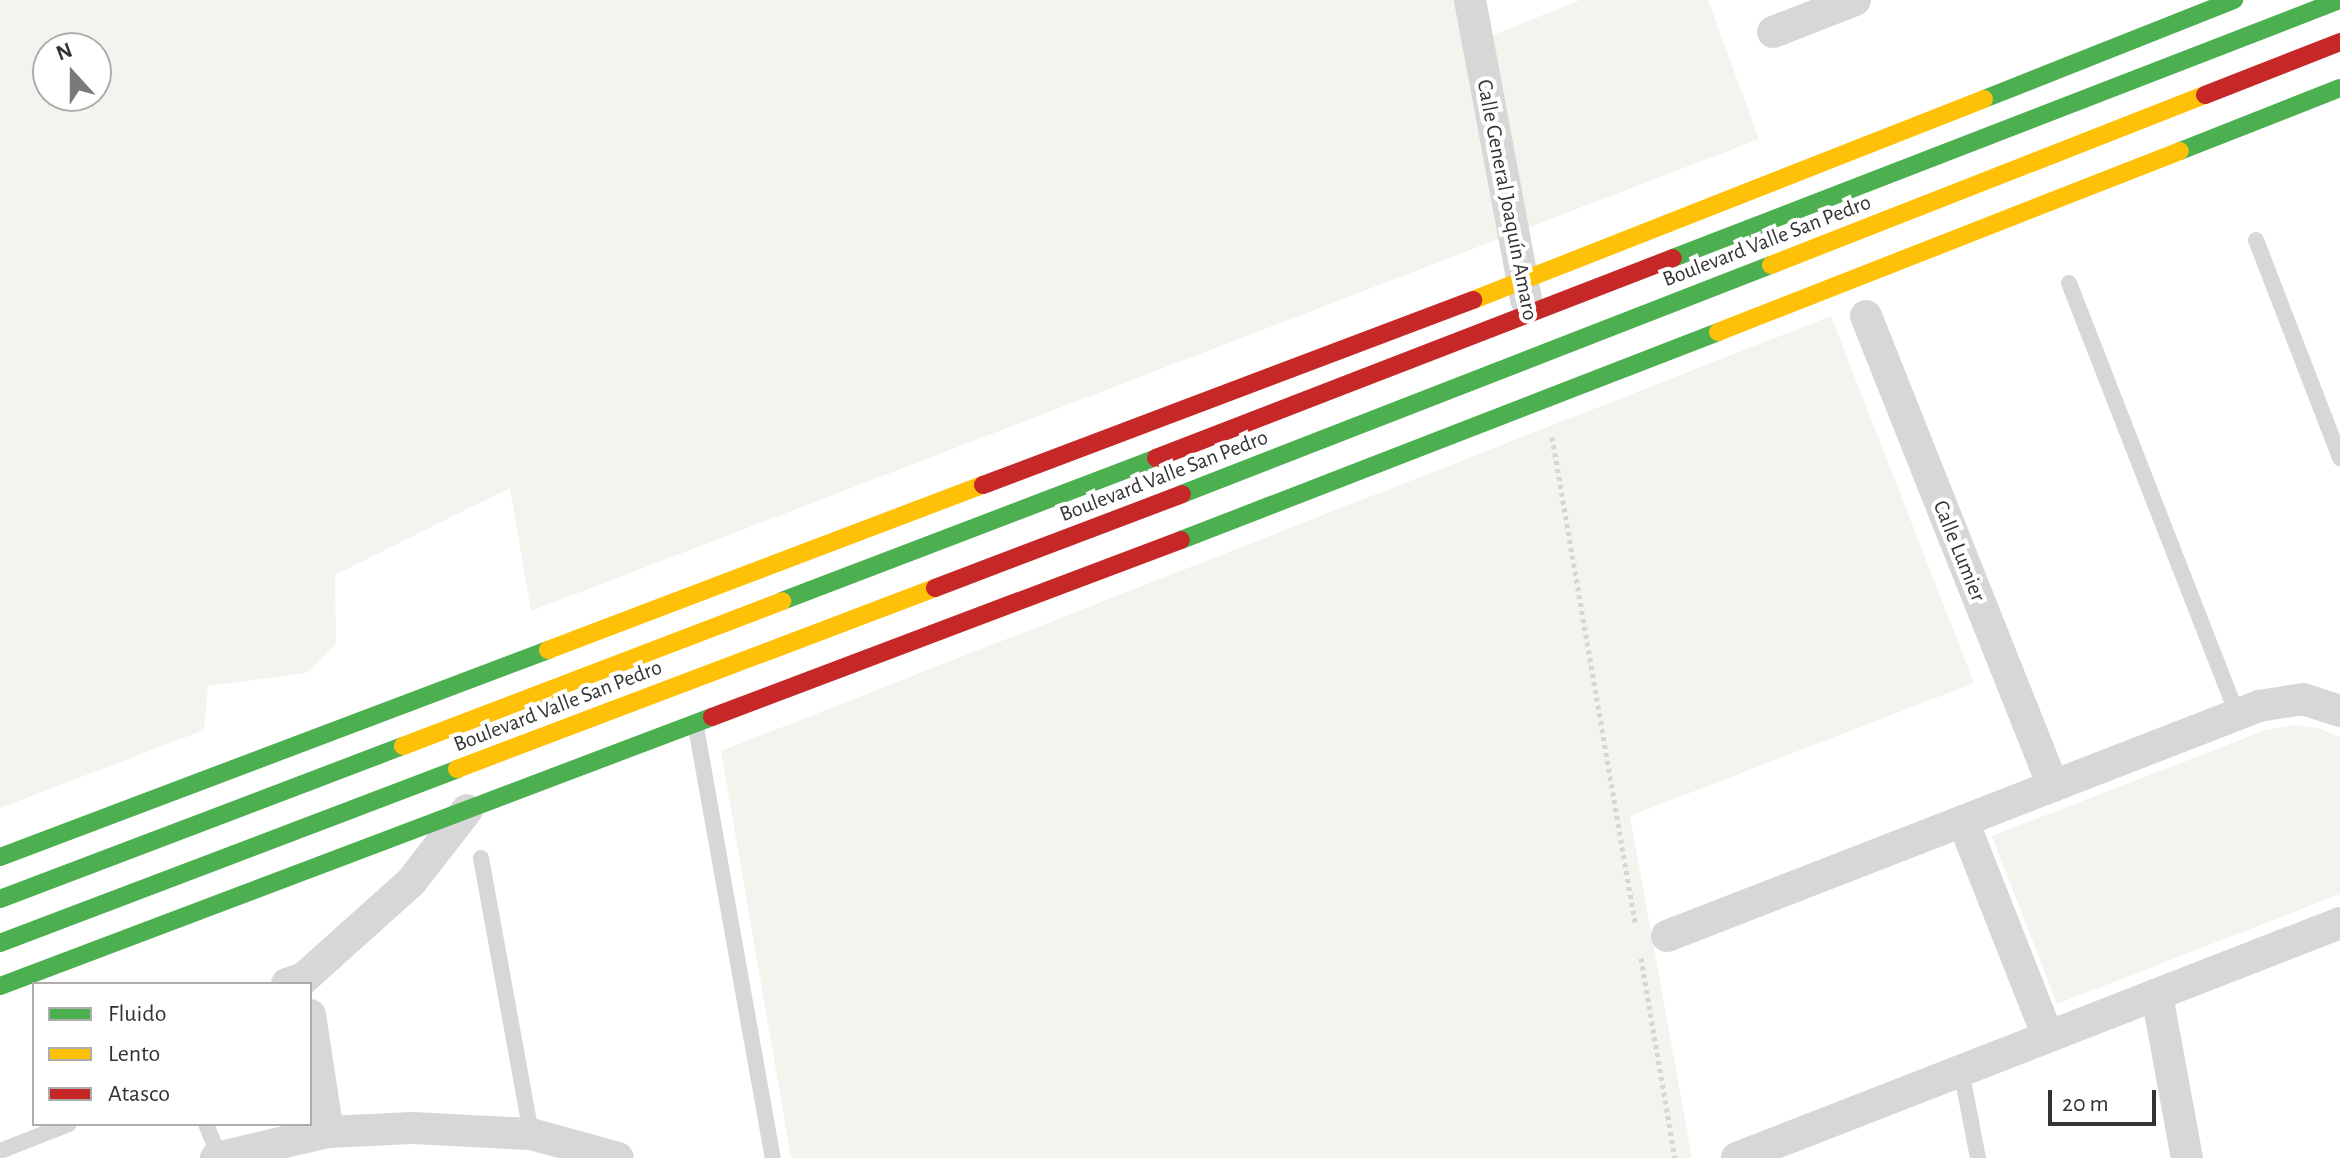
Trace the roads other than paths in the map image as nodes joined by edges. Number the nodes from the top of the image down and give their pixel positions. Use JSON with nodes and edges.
{"nodes":[{"id":1,"x":1470,"y":0,"type":"edge"},
{"id":2,"x":1855,"y":0,"type":"edge"},
{"id":3,"x":2234,"y":0,"type":"edge"},
{"id":4,"x":2340,"y":0,"type":"edge"},
{"id":5,"x":1773,"y":32,"type":"dead end"},
{"id":6,"x":2340,"y":42,"type":"edge"},
{"id":7,"x":2104,"y":51,"type":"junction"},
{"id":8,"x":2340,"y":88,"type":"edge"},
{"id":9,"x":2133,"y":124,"type":"junction"},
{"id":10,"x":2256,"y":240,"type":"dead end"},
{"id":11,"x":1522,"y":281,"type":"junction"},
{"id":12,"x":2069,"y":283,"type":"dead end"},
{"id":13,"x":1530,"y":314,"type":"junction"},
{"id":14,"x":1866,"y":316,"type":"dead end"},
{"id":15,"x":1537,"y":357,"type":"junction"},
{"id":16,"x":1546,"y":399,"type":"junction"},
{"id":17,"x":2340,"y":458,"type":"edge"},
{"id":18,"x":1044,"y":463,"type":"junction"},
{"id":19,"x":1056,"y":497,"type":"junction"},
{"id":20,"x":2340,"y":711,"type":"edge"},
{"id":21,"x":2237,"y":715,"type":"junction"},
{"id":22,"x":695,"y":723,"type":"junction"},
{"id":23,"x":2053,"y":786,"type":"junction"},
{"id":24,"x":467,"y":809,"type":"junction"},
{"id":25,"x":1963,"y":821,"type":"junction"},
{"id":26,"x":0,"y":857,"type":"edge"},
{"id":27,"x":481,"y":858,"type":"dead end"},
{"id":28,"x":0,"y":899,"type":"edge"},
{"id":29,"x":2340,"y":923,"type":"edge"},
{"id":30,"x":1667,"y":936,"type":"dead end"},
{"id":31,"x":0,"y":943,"type":"edge"},
{"id":32,"x":15,"y":981,"type":"edge"},
{"id":33,"x":299,"y":982,"type":"edge"},
{"id":34,"x":2157,"y":995,"type":"junction"},
{"id":35,"x":312,"y":1028,"type":"edge"},
{"id":36,"x":2048,"y":1037,"type":"junction"},
{"id":37,"x":1961,"y":1070,"type":"junction"},
{"id":38,"x":64,"y":1126,"type":"edge"},
{"id":39,"x":207,"y":1126,"type":"edge"},
{"id":40,"x":282,"y":1132,"type":"edge"},
{"id":41,"x":328,"y":1132,"type":"junction"},
{"id":42,"x":531,"y":1134,"type":"junction"},
{"id":43,"x":1793,"y":1148,"type":"edge"},
{"id":44,"x":0,"y":1151,"type":"edge"},
{"id":45,"x":218,"y":1157,"type":"edge"},
{"id":46,"x":618,"y":1158,"type":"edge"},
{"id":47,"x":773,"y":1158,"type":"edge"},
{"id":48,"x":1737,"y":1158,"type":"edge"},
{"id":49,"x":1978,"y":1158,"type":"edge"},
{"id":50,"x":2187,"y":1158,"type":"edge"}],
"edges":[{"from":1,"to":11,"type":"street","name":"Calle General Joaquín Amaro"},
{"from":2,"to":5,"type":"street"},
{"from":3,"to":7,"type":"main road"},
{"from":4,"to":9,"type":"main road","name":"Boulevard Valle San Pedro"},
{"from":6,"to":9,"type":"main road","name":"Boulevard Valle San Pedro"},
{"from":7,"to":9,"type":"main road"},
{"from":7,"to":11,"type":"main road"},
{"from":8,"to":9,"type":"main road","name":"Boulevard Valle San Pedro"},
{"from":9,"to":13,"type":"main road","name":"Boulevard Valle San Pedro"},
{"from":9,"to":15,"type":"main road","name":"Boulevard Valle San Pedro"},
{"from":9,"to":16,"type":"main road","name":"Boulevard Valle San Pedro"},
{"from":10,"to":17,"type":"lane"},
{"from":11,"to":13,"type":"street","name":"Calle General Joaquín Amaro"},
{"from":11,"to":18,"type":"main road"},
{"from":12,"to":21,"type":"lane"},
{"from":13,"to":15,"type":"street","name":"Calle General Joaquín Amaro"},
{"from":13,"to":19,"type":"main road","name":"Boulevard Valle San Pedro"},
{"from":14,"to":23,"type":"street","name":"Calle Lumier"},
{"from":15,"to":16,"type":"street","name":"Calle General Joaquín Amaro"},
{"from":15,"to":31,"type":"main road","name":"Boulevard Valle San Pedro"},
{"from":16,"to":22,"type":"main road","name":"Boulevard Valle San Pedro"},
{"from":18,"to":19,"type":"main road"},
{"from":18,"to":26,"type":"main road"},
{"from":19,"to":28,"type":"main road","name":"Boulevard Valle San Pedro"},
{"from":20,"to":21,"type":"street"},
{"from":21,"to":23,"type":"street"},
{"from":22,"to":24,"type":"main road","name":"Boulevard Valle San Pedro"},
{"from":22,"to":47,"type":"lane"},
{"from":23,"to":25,"type":"street"},
{"from":24,"to":32,"type":"main road","name":"Boulevard Valle San Pedro"},
{"from":24,"to":33,"type":"street"},
{"from":25,"to":30,"type":"street"},
{"from":25,"to":36,"type":"street"},
{"from":27,"to":42,"type":"lane"},
{"from":29,"to":34,"type":"street"},
{"from":34,"to":36,"type":"street"},
{"from":34,"to":50,"type":"street"},
{"from":35,"to":41,"type":"street"},
{"from":36,"to":37,"type":"street"},
{"from":37,"to":43,"type":"street"},
{"from":37,"to":49,"type":"lane"},
{"from":38,"to":44,"type":"lane"},
{"from":39,"to":45,"type":"lane"},
{"from":40,"to":41,"type":"street"},
{"from":40,"to":45,"type":"street"},
{"from":41,"to":42,"type":"street"},
{"from":42,"to":46,"type":"street"},
{"from":43,"to":48,"type":"street"}]}
